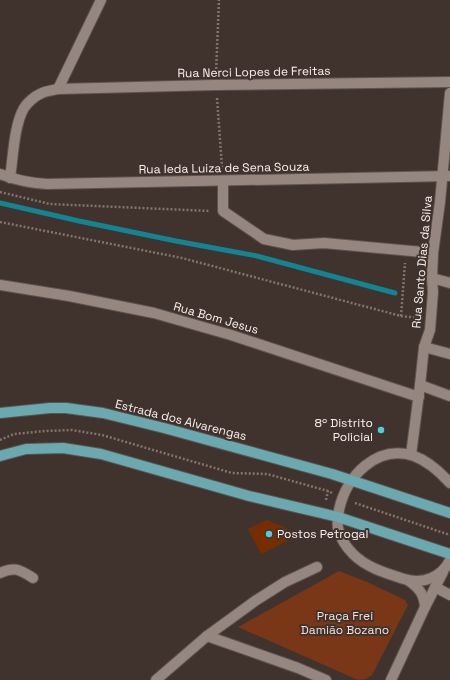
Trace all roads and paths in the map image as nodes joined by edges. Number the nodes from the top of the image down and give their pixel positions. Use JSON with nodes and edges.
{"nodes":[{"id":1,"x":100,"y":0,"type":"edge"},
{"id":2,"x":219,"y":0,"type":"edge"},
{"id":3,"x":450,"y":82,"type":"edge"},
{"id":4,"x":216,"y":85,"type":"junction"},
{"id":5,"x":58,"y":89,"type":"junction"},
{"id":6,"x":450,"y":93,"type":"edge"},
{"id":7,"x":0,"y":174,"type":"edge"},
{"id":8,"x":446,"y":176,"type":"edge"},
{"id":9,"x":10,"y":178,"type":"junction"},
{"id":10,"x":223,"y":180,"type":"junction"},
{"id":11,"x":0,"y":192,"type":"edge"},
{"id":12,"x":223,"y":211,"type":"junction"},
{"id":13,"x":0,"y":222,"type":"edge"},
{"id":14,"x":406,"y":251,"type":"junction"},
{"id":15,"x":433,"y":254,"type":"junction"},
{"id":16,"x":432,"y":278,"type":"junction"},
{"id":17,"x":450,"y":283,"type":"edge"},
{"id":18,"x":0,"y":285,"type":"edge"},
{"id":19,"x":424,"y":347,"type":"junction"},
{"id":20,"x":450,"y":354,"type":"edge"},
{"id":21,"x":420,"y":385,"type":"junction"},
{"id":22,"x":450,"y":396,"type":"edge"},
{"id":23,"x":419,"y":397,"type":"junction"},
{"id":24,"x":0,"y":412,"type":"edge"},
{"id":25,"x":0,"y":440,"type":"edge"},
{"id":26,"x":411,"y":455,"type":"junction"},
{"id":27,"x":0,"y":456,"type":"edge"},
{"id":28,"x":352,"y":480,"type":"junction"},
{"id":29,"x":450,"y":484,"type":"edge"},
{"id":30,"x":329,"y":486,"type":"dead end"},
{"id":31,"x":328,"y":491,"type":"junction"},
{"id":32,"x":342,"y":499,"type":"junction"},
{"id":33,"x":326,"y":500,"type":"dead end"},
{"id":34,"x":450,"y":513,"type":"edge"},
{"id":35,"x":338,"y":517,"type":"junction"},
{"id":36,"x":450,"y":534,"type":"edge"},
{"id":37,"x":450,"y":554,"type":"edge"},
{"id":38,"x":448,"y":563,"type":"edge"},
{"id":39,"x":317,"y":567,"type":"dead end"},
{"id":40,"x":0,"y":573,"type":"edge"},
{"id":41,"x":33,"y":578,"type":"dead end"},
{"id":42,"x":409,"y":581,"type":"junction"},
{"id":43,"x":435,"y":587,"type":"junction"},
{"id":44,"x":450,"y":595,"type":"edge"},
{"id":45,"x":425,"y":607,"type":"junction"},
{"id":46,"x":207,"y":636,"type":"junction"},
{"id":47,"x":156,"y":680,"type":"edge"},
{"id":48,"x":326,"y":680,"type":"edge"},
{"id":49,"x":391,"y":680,"type":"edge"}],
"edges":[{"from":1,"to":5,"type":"street"},
{"from":2,"to":4,"type":"path"},
{"from":3,"to":4,"type":"street","name":"Rua Nerci Lopes de Freitas"},
{"from":4,"to":5,"type":"street","name":"Rua Nerci Lopes de Freitas"},
{"from":4,"to":10,"type":"path"},
{"from":5,"to":9,"type":"street","name":"Rua Nerci Lopes de Freitas"},
{"from":6,"to":8,"type":"street","name":"Rua Santo Dias da Silva"},
{"from":7,"to":9,"type":"street","name":"Rua Ieda Luiza de Sena Souza"},
{"from":8,"to":10,"type":"street","name":"Rua Ieda Luiza de Sena Souza"},
{"from":8,"to":15,"type":"street","name":"Rua Santo Dias da Silva"},
{"from":9,"to":10,"type":"street","name":"Rua Ieda Luiza de Sena Souza"},
{"from":10,"to":12,"type":"street"},
{"from":11,"to":12,"type":"path"},
{"from":12,"to":14,"type":"street"},
{"from":13,"to":14,"type":"path"},
{"from":14,"to":15,"type":"street"},
{"from":15,"to":16,"type":"street","name":"Rua Santo Dias da Silva"},
{"from":16,"to":17,"type":"street"},
{"from":16,"to":19,"type":"street","name":"Rua Santo Dias da Silva"},
{"from":18,"to":23,"type":"street","name":"Rua Bom Jesus"},
{"from":19,"to":20,"type":"street"},
{"from":19,"to":21,"type":"street","name":"Rua Santo Dias da Silva"},
{"from":21,"to":22,"type":"street"},
{"from":21,"to":23,"type":"street","name":"Rua Santo Dias da Silva"},
{"from":23,"to":26,"type":"street","name":"Rua Santo Dias da Silva"},
{"from":24,"to":28,"type":"main road","name":"Estrada dos Alvarengas"},
{"from":25,"to":31,"type":"path"},
{"from":26,"to":28,"type":"street"},
{"from":26,"to":29,"type":"street"},
{"from":27,"to":35,"type":"main road"},
{"from":28,"to":32,"type":"street"},
{"from":28,"to":34,"type":"main road","name":"Estrada dos Alvarengas"},
{"from":30,"to":31,"type":"path"},
{"from":31,"to":32,"type":"path"},
{"from":31,"to":33,"type":"path"},
{"from":32,"to":35,"type":"street"},
{"from":32,"to":36,"type":"path"},
{"from":35,"to":37,"type":"main road"},
{"from":35,"to":42,"type":"street"},
{"from":38,"to":42,"type":"street"},
{"from":38,"to":43,"type":"street"},
{"from":39,"to":46,"type":"street"},
{"from":40,"to":41,"type":"street"},
{"from":42,"to":45,"type":"street"},
{"from":43,"to":44,"type":"street"},
{"from":43,"to":45,"type":"street"},
{"from":45,"to":49,"type":"street"},
{"from":46,"to":47,"type":"street"},
{"from":46,"to":48,"type":"street"}]}
